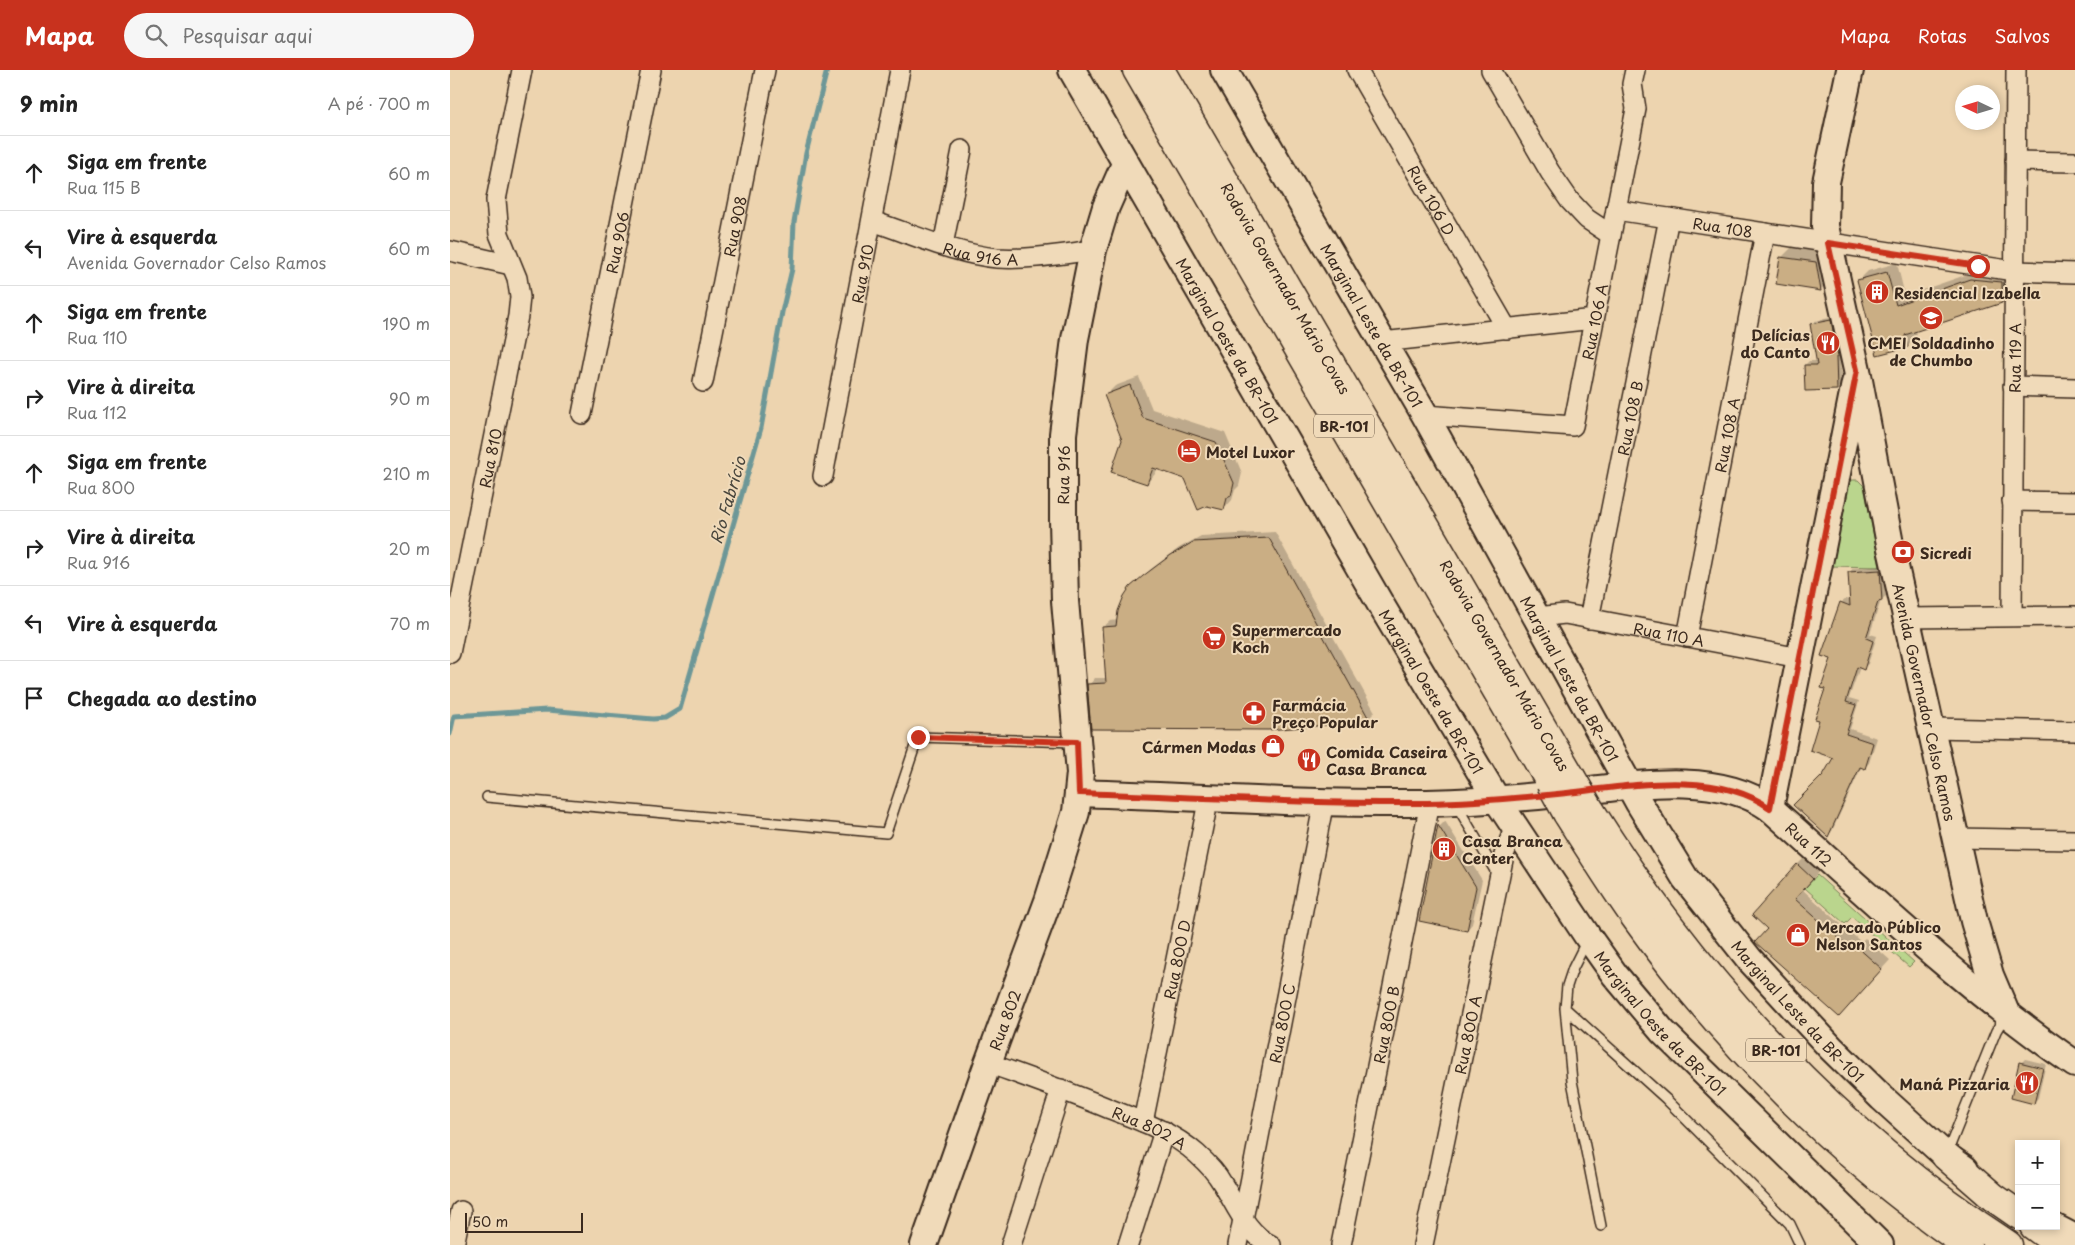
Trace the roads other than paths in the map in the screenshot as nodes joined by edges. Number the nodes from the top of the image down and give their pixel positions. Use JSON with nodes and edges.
{"nodes":[{"id":1,"x":522,"y":70,"type":"edge"},
{"id":2,"x":650,"y":70,"type":"edge"},
{"id":3,"x":765,"y":70,"type":"edge"},
{"id":4,"x":900,"y":70,"type":"edge"},
{"id":5,"x":1072,"y":70,"type":"edge"},
{"id":6,"x":1137,"y":70,"type":"edge"},
{"id":7,"x":1160,"y":70,"type":"edge"},
{"id":8,"x":1224,"y":70,"type":"edge"},
{"id":9,"x":1358,"y":70,"type":"edge"},
{"id":10,"x":1491,"y":70,"type":"edge"},
{"id":11,"x":1850,"y":70,"type":"edge"},
{"id":12,"x":2016,"y":70,"type":"edge"},
{"id":13,"x":1631,"y":75,"type":"edge"},
{"id":14,"x":962,"y":150,"type":"dead end"},
{"id":15,"x":2015,"y":160,"type":"junction"},
{"id":16,"x":2075,"y":162,"type":"edge"},
{"id":17,"x":1125,"y":164,"type":"junction"},
{"id":18,"x":1616,"y":210,"type":"junction"},
{"id":19,"x":1669,"y":218,"type":"junction"},
{"id":20,"x":872,"y":221,"type":"junction"},
{"id":21,"x":1765,"y":233,"type":"junction"},
{"id":22,"x":1611,"y":235,"type":"junction"},
{"id":23,"x":1828,"y":243,"type":"junction"},
{"id":24,"x":943,"y":245,"type":"junction"},
{"id":25,"x":1094,"y":250,"type":"junction"},
{"id":26,"x":450,"y":251,"type":"edge"},
{"id":27,"x":511,"y":265,"type":"junction"},
{"id":28,"x":2014,"y":271,"type":"junction"},
{"id":29,"x":2075,"y":272,"type":"edge"},
{"id":30,"x":1594,"y":319,"type":"junction"},
{"id":31,"x":1507,"y":328,"type":"junction"},
{"id":32,"x":1382,"y":342,"type":"junction"},
{"id":33,"x":1857,"y":370,"type":"junction"},
{"id":34,"x":704,"y":382,"type":"dead end"},
{"id":35,"x":2013,"y":386,"type":"junction"},
{"id":36,"x":2075,"y":388,"type":"edge"},
{"id":37,"x":582,"y":414,"type":"dead end"},
{"id":38,"x":1425,"y":415,"type":"junction"},
{"id":39,"x":1877,"y":474,"type":"junction"},
{"id":40,"x":824,"y":476,"type":"dead end"},
{"id":41,"x":1836,"y":476,"type":"junction"},
{"id":42,"x":2012,"y":501,"type":"junction"},
{"id":43,"x":2075,"y":502,"type":"edge"},
{"id":44,"x":2012,"y":616,"type":"junction"},
{"id":45,"x":2075,"y":616,"type":"edge"},
{"id":46,"x":1537,"y":617,"type":"junction"},
{"id":47,"x":1906,"y":618,"type":"junction"},
{"id":48,"x":1589,"y":619,"type":"junction"},
{"id":49,"x":1687,"y":637,"type":"junction"},
{"id":50,"x":450,"y":653,"type":"edge"},
{"id":51,"x":1800,"y":658,"type":"junction"},
{"id":52,"x":1931,"y":728,"type":"junction"},
{"id":53,"x":2075,"y":731,"type":"edge"},
{"id":54,"x":1077,"y":742,"type":"junction"},
{"id":55,"x":1479,"y":769,"type":"junction"},
{"id":56,"x":1630,"y":786,"type":"junction"},
{"id":57,"x":1079,"y":793,"type":"junction"},
{"id":58,"x":1564,"y":795,"type":"junction"},
{"id":59,"x":487,"y":797,"type":"dead end"},
{"id":60,"x":1209,"y":798,"type":"junction"},
{"id":61,"x":1497,"y":800,"type":"junction"},
{"id":62,"x":1324,"y":801,"type":"junction"},
{"id":63,"x":1442,"y":802,"type":"junction"},
{"id":64,"x":1770,"y":808,"type":"junction"},
{"id":65,"x":1514,"y":826,"type":"junction"},
{"id":66,"x":1955,"y":838,"type":"junction"},
{"id":67,"x":2075,"y":840,"type":"edge"},
{"id":68,"x":1500,"y":879,"type":"junction"},
{"id":69,"x":1974,"y":921,"type":"junction"},
{"id":70,"x":1588,"y":937,"type":"junction"},
{"id":71,"x":1941,"y":959,"type":"junction"},
{"id":72,"x":1565,"y":1008,"type":"junction"},
{"id":73,"x":2006,"y":1014,"type":"junction"},
{"id":74,"x":988,"y":1063,"type":"junction"},
{"id":75,"x":2075,"y":1064,"type":"edge"},
{"id":76,"x":1061,"y":1089,"type":"junction"},
{"id":77,"x":1143,"y":1122,"type":"junction"},
{"id":78,"x":1164,"y":1131,"type":"junction"},
{"id":79,"x":1946,"y":1156,"type":"junction"},
{"id":80,"x":2015,"y":1203,"type":"edge"},
{"id":81,"x":461,"y":1211,"type":"dead end"},
{"id":82,"x":2015,"y":1212,"type":"edge"},
{"id":83,"x":1243,"y":1221,"type":"junction"},
{"id":84,"x":1601,"y":1226,"type":"dead end"},
{"id":85,"x":2039,"y":1230,"type":"edge"},
{"id":86,"x":2060,"y":1230,"type":"edge"},
{"id":87,"x":2075,"y":1238,"type":"edge"},
{"id":88,"x":454,"y":1245,"type":"edge"},
{"id":89,"x":924,"y":1245,"type":"edge"},
{"id":90,"x":1011,"y":1245,"type":"edge"},
{"id":91,"x":1128,"y":1245,"type":"edge"},
{"id":92,"x":1238,"y":1245,"type":"edge"},
{"id":93,"x":1271,"y":1245,"type":"edge"},
{"id":94,"x":1342,"y":1245,"type":"edge"},
{"id":95,"x":1423,"y":1245,"type":"edge"},
{"id":96,"x":1800,"y":1245,"type":"edge"},
{"id":97,"x":1880,"y":1245,"type":"edge"},
{"id":98,"x":1967,"y":1245,"type":"edge"},
{"id":99,"x":2008,"y":1245,"type":"edge"},
{"id":100,"x":2060,"y":1245,"type":"edge"}],
"edges":[{"from":1,"to":27,"type":"street","name":"Rua 810"},
{"from":2,"to":37,"type":"street","name":"Rua 906"},
{"from":3,"to":34,"type":"street","name":"Rua 908"},
{"from":4,"to":20,"type":"street","name":"Rua 910"},
{"from":5,"to":17,"type":"main road","name":"Marginal Oeste da BR-101"},
{"from":6,"to":58,"type":"highway","name":"Rodovia Governador Mário Covas","number":"BR-101"},
{"from":7,"to":58,"type":"highway","name":"Rodovia Governador Mário Covas","number":"BR-101"},
{"from":8,"to":32,"type":"main road","name":"Marginal Leste da BR-101"},
{"from":9,"to":31,"type":"street","name":"Rua 106 D"},
{"from":10,"to":22,"type":"street"},
{"from":11,"to":23,"type":"main road","name":"Avenida Governador Celso Ramos"},
{"from":12,"to":15,"type":"street","name":"Rua 119 A"},
{"from":13,"to":18,"type":"street","name":"Rua 106 A"},
{"from":14,"to":24,"type":"street"},
{"from":15,"to":16,"type":"street"},
{"from":15,"to":28,"type":"street","name":"Rua 119 A"},
{"from":17,"to":25,"type":"main road","name":"Rua 916"},
{"from":17,"to":55,"type":"main road","name":"Marginal Oeste da BR-101"},
{"from":18,"to":19,"type":"street","name":"Rua 108"},
{"from":18,"to":22,"type":"street","name":"Rua 106 A"},
{"from":19,"to":21,"type":"street","name":"Rua 108"},
{"from":19,"to":48,"type":"street","name":"Rua 108 B"},
{"from":20,"to":24,"type":"street","name":"Rua 916 A"},
{"from":20,"to":40,"type":"street","name":"Rua 910"},
{"from":21,"to":23,"type":"street","name":"Rua 108"},
{"from":21,"to":49,"type":"street","name":"Rua 108 A"},
{"from":22,"to":30,"type":"street","name":"Rua 106 A"},
{"from":23,"to":28,"type":"street","name":"Rua 108"},
{"from":23,"to":33,"type":"main road","name":"Avenida Governador Celso Ramos"},
{"from":24,"to":25,"type":"street","name":"Rua 916 A"},
{"from":25,"to":54,"type":"main road","name":"Rua 916"},
{"from":26,"to":27,"type":"street"},
{"from":27,"to":50,"type":"street","name":"Rua 810"},
{"from":28,"to":29,"type":"street","name":"Rua 108"},
{"from":28,"to":35,"type":"street","name":"Rua 119 A"},
{"from":30,"to":31,"type":"street"},
{"from":30,"to":38,"type":"street","name":"Rua 106 A"},
{"from":31,"to":32,"type":"street"},
{"from":32,"to":38,"type":"main road","name":"Marginal Leste da BR-101"},
{"from":33,"to":39,"type":"main road","name":"Avenida Governador Celso Ramos"},
{"from":33,"to":41,"type":"main road"},
{"from":35,"to":36,"type":"street"},
{"from":35,"to":42,"type":"street","name":"Rua 119 A"},
{"from":38,"to":46,"type":"main road","name":"Marginal Leste da BR-101"},
{"from":39,"to":41,"type":"main road"},
{"from":39,"to":47,"type":"main road","name":"Avenida Governador Celso Ramos"},
{"from":41,"to":51,"type":"main road"},
{"from":42,"to":43,"type":"street"},
{"from":42,"to":44,"type":"street","name":"Rua 119 A"},
{"from":44,"to":45,"type":"street"},
{"from":44,"to":47,"type":"street"},
{"from":46,"to":48,"type":"street","name":"Rua 110 A"},
{"from":46,"to":56,"type":"main road","name":"Marginal Leste da BR-101"},
{"from":47,"to":52,"type":"main road","name":"Avenida Governador Celso Ramos"},
{"from":48,"to":49,"type":"street","name":"Rua 110 A"},
{"from":49,"to":51,"type":"street","name":"Rua 110 A"},
{"from":51,"to":64,"type":"main road"},
{"from":52,"to":53,"type":"street"},
{"from":52,"to":66,"type":"main road","name":"Avenida Governador Celso Ramos"},
{"from":54,"to":57,"type":"main road","name":"Rua 916"},
{"from":54,"to":59,"type":"lane"},
{"from":55,"to":58,"type":"main road"},
{"from":55,"to":61,"type":"main road","name":"Marginal Oeste da BR-101"},
{"from":55,"to":63,"type":"main road"},
{"from":56,"to":58,"type":"main road","name":"Rua 112"},
{"from":56,"to":64,"type":"main road","name":"Rua 112"},
{"from":56,"to":79,"type":"main road","name":"Marginal Leste da BR-101"},
{"from":57,"to":60,"type":"main road","name":"Rua 112"},
{"from":57,"to":74,"type":"main road","name":"Rua 802"},
{"from":58,"to":61,"type":"main road","name":"Rua 112"},
{"from":58,"to":65,"type":"main road"},
{"from":58,"to":98,"type":"highway","name":"Rodovia Governador Mário Covas","number":"BR-101"},
{"from":58,"to":99,"type":"highway","name":"Rodovia Governador Mário Covas","number":"BR-101"},
{"from":60,"to":62,"type":"main road","name":"Rua 112"},
{"from":60,"to":77,"type":"street","name":"Rua 800 D"},
{"from":61,"to":63,"type":"main road","name":"Rua 112"},
{"from":61,"to":65,"type":"main road","name":"Marginal Oeste da BR-101"},
{"from":62,"to":63,"type":"main road","name":"Rua 112"},
{"from":62,"to":83,"type":"street","name":"Rua 800 C"},
{"from":63,"to":68,"type":"lane"},
{"from":63,"to":94,"type":"street","name":"Rua 800 B"},
{"from":64,"to":71,"type":"main road","name":"Rua 112"},
{"from":65,"to":68,"type":"street","name":"Rua 800 A"},
{"from":65,"to":70,"type":"main road","name":"Marginal Oeste da BR-101"},
{"from":66,"to":67,"type":"street"},
{"from":66,"to":69,"type":"main road","name":"Avenida Governador Celso Ramos"},
{"from":68,"to":95,"type":"street","name":"Rua 800 A"},
{"from":69,"to":71,"type":"main road"},
{"from":69,"to":73,"type":"main road","name":"Avenida Governador Celso Ramos"},
{"from":70,"to":72,"type":"lane"},
{"from":70,"to":97,"type":"main road","name":"Marginal Oeste da BR-101"},
{"from":71,"to":73,"type":"main road","name":"Rua 112"},
{"from":72,"to":84,"type":"lane"},
{"from":72,"to":96,"type":"lane"},
{"from":73,"to":75,"type":"main road"},
{"from":73,"to":79,"type":"lane"},
{"from":74,"to":76,"type":"street","name":"Rua 802 A"},
{"from":74,"to":89,"type":"main road","name":"Rua 802"},
{"from":76,"to":77,"type":"street","name":"Rua 802 A"},
{"from":76,"to":90,"type":"street"},
{"from":77,"to":78,"type":"street","name":"Rua 802 A"},
{"from":78,"to":83,"type":"street","name":"Rua 802 A"},
{"from":78,"to":91,"type":"street"},
{"from":79,"to":80,"type":"main road","name":"Marginal Leste da BR-101"},
{"from":79,"to":82,"type":"highway"},
{"from":81,"to":88,"type":"street"},
{"from":83,"to":92,"type":"street","name":"Rua 800 C"},
{"from":83,"to":93,"type":"street","name":"Rua 802 A"},
{"from":85,"to":100,"type":"highway"},
{"from":86,"to":87,"type":"main road"}]}
